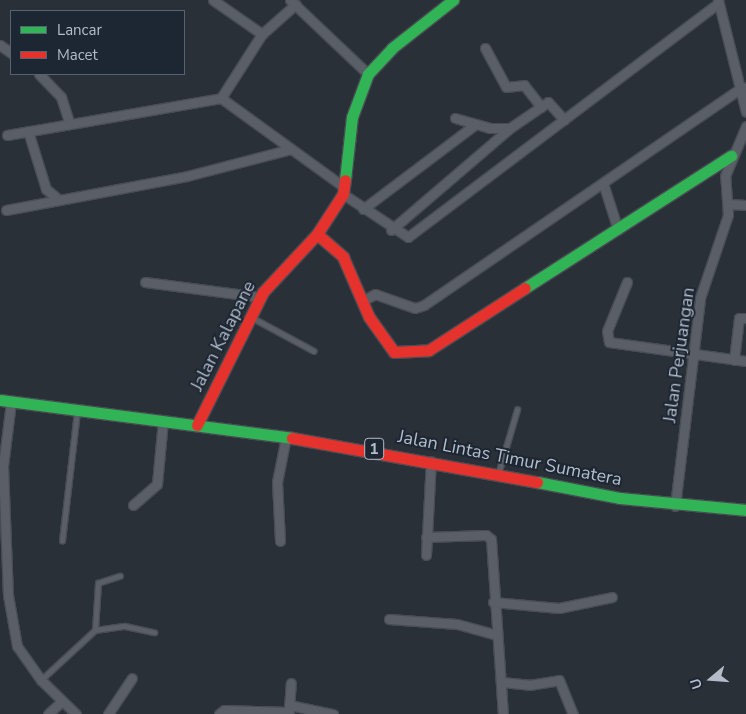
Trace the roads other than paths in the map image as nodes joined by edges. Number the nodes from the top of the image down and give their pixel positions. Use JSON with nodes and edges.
{"nodes":[{"id":1,"x":213,"y":0,"type":"edge"},
{"id":2,"x":453,"y":0,"type":"edge"},
{"id":3,"x":293,"y":2,"type":"edge"},
{"id":4,"x":718,"y":2,"type":"edge"},
{"id":5,"x":262,"y":34,"type":"junction"},
{"id":6,"x":485,"y":48,"type":"dead end"},
{"id":7,"x":368,"y":74,"type":"junction"},
{"id":8,"x":40,"y":75,"type":"edge"},
{"id":9,"x":743,"y":84,"type":"edge"},
{"id":10,"x":221,"y":98,"type":"junction"},
{"id":11,"x":541,"y":107,"type":"junction"},
{"id":12,"x":746,"y":112,"type":"edge"},
{"id":13,"x":456,"y":118,"type":"dead end"},
{"id":14,"x":564,"y":120,"type":"junction"},
{"id":15,"x":70,"y":124,"type":"junction"},
{"id":16,"x":476,"y":124,"type":"junction"},
{"id":17,"x":746,"y":126,"type":"edge"},
{"id":18,"x":510,"y":128,"type":"junction"},
{"id":19,"x":28,"y":131,"type":"junction"},
{"id":20,"x":7,"y":135,"type":"dead end"},
{"id":21,"x":292,"y":149,"type":"junction"},
{"id":22,"x":731,"y":156,"type":"junction"},
{"id":23,"x":603,"y":183,"type":"junction"},
{"id":24,"x":343,"y":190,"type":"junction"},
{"id":25,"x":58,"y":199,"type":"junction"},
{"id":26,"x":729,"y":204,"type":"junction"},
{"id":27,"x":746,"y":205,"type":"edge"},
{"id":28,"x":363,"y":209,"type":"junction"},
{"id":29,"x":6,"y":210,"type":"dead end"},
{"id":30,"x":392,"y":230,"type":"junction"},
{"id":31,"x":618,"y":230,"type":"junction"},
{"id":32,"x":317,"y":234,"type":"junction"},
{"id":33,"x":145,"y":282,"type":"dead end"},
{"id":34,"x":627,"y":282,"type":"dead end"},
{"id":35,"x":260,"y":297,"type":"junction"},
{"id":36,"x":362,"y":301,"type":"junction"},
{"id":37,"x":252,"y":318,"type":"junction"},
{"id":38,"x":746,"y":318,"type":"edge"},
{"id":39,"x":314,"y":351,"type":"dead end"},
{"id":40,"x":696,"y":355,"type":"junction"},
{"id":41,"x":734,"y":360,"type":"junction"},
{"id":42,"x":746,"y":361,"type":"edge"},
{"id":43,"x":6,"y":401,"type":"edge"},
{"id":44,"x":78,"y":410,"type":"junction"},
{"id":45,"x":517,"y":410,"type":"dead end"},
{"id":46,"x":163,"y":421,"type":"junction"},
{"id":47,"x":197,"y":426,"type":"junction"},
{"id":48,"x":286,"y":437,"type":"junction"},
{"id":49,"x":431,"y":461,"type":"junction"},
{"id":50,"x":498,"y":474,"type":"junction"},
{"id":51,"x":133,"y":505,"type":"dead end"},
{"id":52,"x":675,"y":506,"type":"junction"},
{"id":53,"x":746,"y":510,"type":"edge"},
{"id":54,"x":426,"y":537,"type":"junction"},
{"id":55,"x":62,"y":541,"type":"dead end"},
{"id":56,"x":280,"y":541,"type":"dead end"},
{"id":57,"x":426,"y":555,"type":"dead end"},
{"id":58,"x":120,"y":576,"type":"dead end"},
{"id":59,"x":4,"y":595,"type":"edge"},
{"id":60,"x":612,"y":597,"type":"dead end"},
{"id":61,"x":493,"y":602,"type":"junction"},
{"id":62,"x":389,"y":619,"type":"dead end"},
{"id":63,"x":95,"y":630,"type":"junction"},
{"id":64,"x":154,"y":632,"type":"dead end"},
{"id":65,"x":496,"y":635,"type":"junction"},
{"id":66,"x":132,"y":678,"type":"dead end"},
{"id":67,"x":40,"y":680,"type":"junction"},
{"id":68,"x":502,"y":682,"type":"junction"},
{"id":69,"x":291,"y":683,"type":"dead end"},
{"id":70,"x":61,"y":702,"type":"junction"},
{"id":71,"x":289,"y":710,"type":"edge"},
{"id":72,"x":48,"y":714,"type":"edge"},
{"id":73,"x":76,"y":714,"type":"edge"},
{"id":74,"x":108,"y":714,"type":"edge"},
{"id":75,"x":219,"y":714,"type":"edge"},
{"id":76,"x":333,"y":714,"type":"edge"},
{"id":77,"x":503,"y":714,"type":"edge"},
{"id":78,"x":574,"y":714,"type":"edge"}],
"edges":[{"from":1,"to":5,"type":"street"},
{"from":2,"to":7,"type":"main road","name":"Jalan Kalapane"},
{"from":3,"to":5,"type":"street"},
{"from":3,"to":7,"type":"street"},
{"from":4,"to":9,"type":"street"},
{"from":4,"to":14,"type":"street"},
{"from":5,"to":10,"type":"street"},
{"from":6,"to":11,"type":"street"},
{"from":7,"to":24,"type":"main road","name":"Jalan Kalapane"},
{"from":8,"to":15,"type":"street"},
{"from":9,"to":12,"type":"street"},
{"from":9,"to":23,"type":"street"},
{"from":10,"to":15,"type":"street"},
{"from":10,"to":21,"type":"street"},
{"from":11,"to":14,"type":"street"},
{"from":11,"to":18,"type":"street"},
{"from":13,"to":16,"type":"street"},
{"from":14,"to":30,"type":"street"},
{"from":15,"to":19,"type":"street"},
{"from":16,"to":18,"type":"street"},
{"from":16,"to":28,"type":"street"},
{"from":17,"to":22,"type":"street","name":"Jalan Perjuangan"},
{"from":18,"to":30,"type":"street"},
{"from":19,"to":20,"type":"street"},
{"from":19,"to":25,"type":"street"},
{"from":21,"to":24,"type":"street"},
{"from":21,"to":25,"type":"street"},
{"from":22,"to":26,"type":"street","name":"Jalan Perjuangan"},
{"from":22,"to":31,"type":"main road"},
{"from":23,"to":31,"type":"street"},
{"from":23,"to":36,"type":"street"},
{"from":24,"to":28,"type":"street"},
{"from":24,"to":32,"type":"main road","name":"Jalan Kalapane"},
{"from":25,"to":29,"type":"street"},
{"from":26,"to":27,"type":"street"},
{"from":26,"to":40,"type":"street","name":"Jalan Perjuangan"},
{"from":28,"to":30,"type":"street"},
{"from":31,"to":36,"type":"main road"},
{"from":32,"to":35,"type":"main road","name":"Jalan Kalapane"},
{"from":32,"to":36,"type":"main road"},
{"from":33,"to":35,"type":"street"},
{"from":34,"to":40,"type":"street"},
{"from":35,"to":37,"type":"main road","name":"Jalan Kalapane"},
{"from":37,"to":39,"type":"lane"},
{"from":37,"to":47,"type":"main road","name":"Jalan Kalapane"},
{"from":38,"to":41,"type":"street"},
{"from":40,"to":41,"type":"street"},
{"from":40,"to":52,"type":"street","name":"Jalan Perjuangan"},
{"from":41,"to":42,"type":"street"},
{"from":43,"to":44,"type":"main road","name":"Jalan Lintas Timur Sumatera","number":"1"},
{"from":43,"to":59,"type":"street"},
{"from":44,"to":46,"type":"main road","name":"Jalan Lintas Timur Sumatera","number":"1"},
{"from":44,"to":55,"type":"lane"},
{"from":45,"to":50,"type":"lane"},
{"from":46,"to":47,"type":"main road","name":"Jalan Lintas Timur Sumatera","number":"1"},
{"from":46,"to":51,"type":"street"},
{"from":47,"to":48,"type":"main road","name":"Jalan Lintas Timur Sumatera","number":"1"},
{"from":48,"to":49,"type":"main road","name":"Jalan Lintas Timur Sumatera","number":"1"},
{"from":48,"to":56,"type":"street"},
{"from":49,"to":50,"type":"main road","name":"Jalan Lintas Timur Sumatera","number":"1"},
{"from":49,"to":54,"type":"street"},
{"from":50,"to":52,"type":"main road","name":"Jalan Lintas Timur Sumatera","number":"1"},
{"from":52,"to":53,"type":"main road","name":"Jalan Lintas Timur Sumatera","number":"1"},
{"from":54,"to":57,"type":"street"},
{"from":54,"to":61,"type":"street"},
{"from":58,"to":63,"type":"lane"},
{"from":59,"to":67,"type":"street"},
{"from":60,"to":61,"type":"street"},
{"from":61,"to":65,"type":"street"},
{"from":62,"to":65,"type":"street"},
{"from":63,"to":64,"type":"lane"},
{"from":63,"to":67,"type":"lane"},
{"from":65,"to":68,"type":"street"},
{"from":66,"to":74,"type":"street"},
{"from":67,"to":70,"type":"street"},
{"from":68,"to":77,"type":"street"},
{"from":68,"to":78,"type":"street"},
{"from":69,"to":71,"type":"street"},
{"from":70,"to":72,"type":"street"},
{"from":70,"to":73,"type":"street"},
{"from":71,"to":75,"type":"street"},
{"from":71,"to":76,"type":"street"}]}
